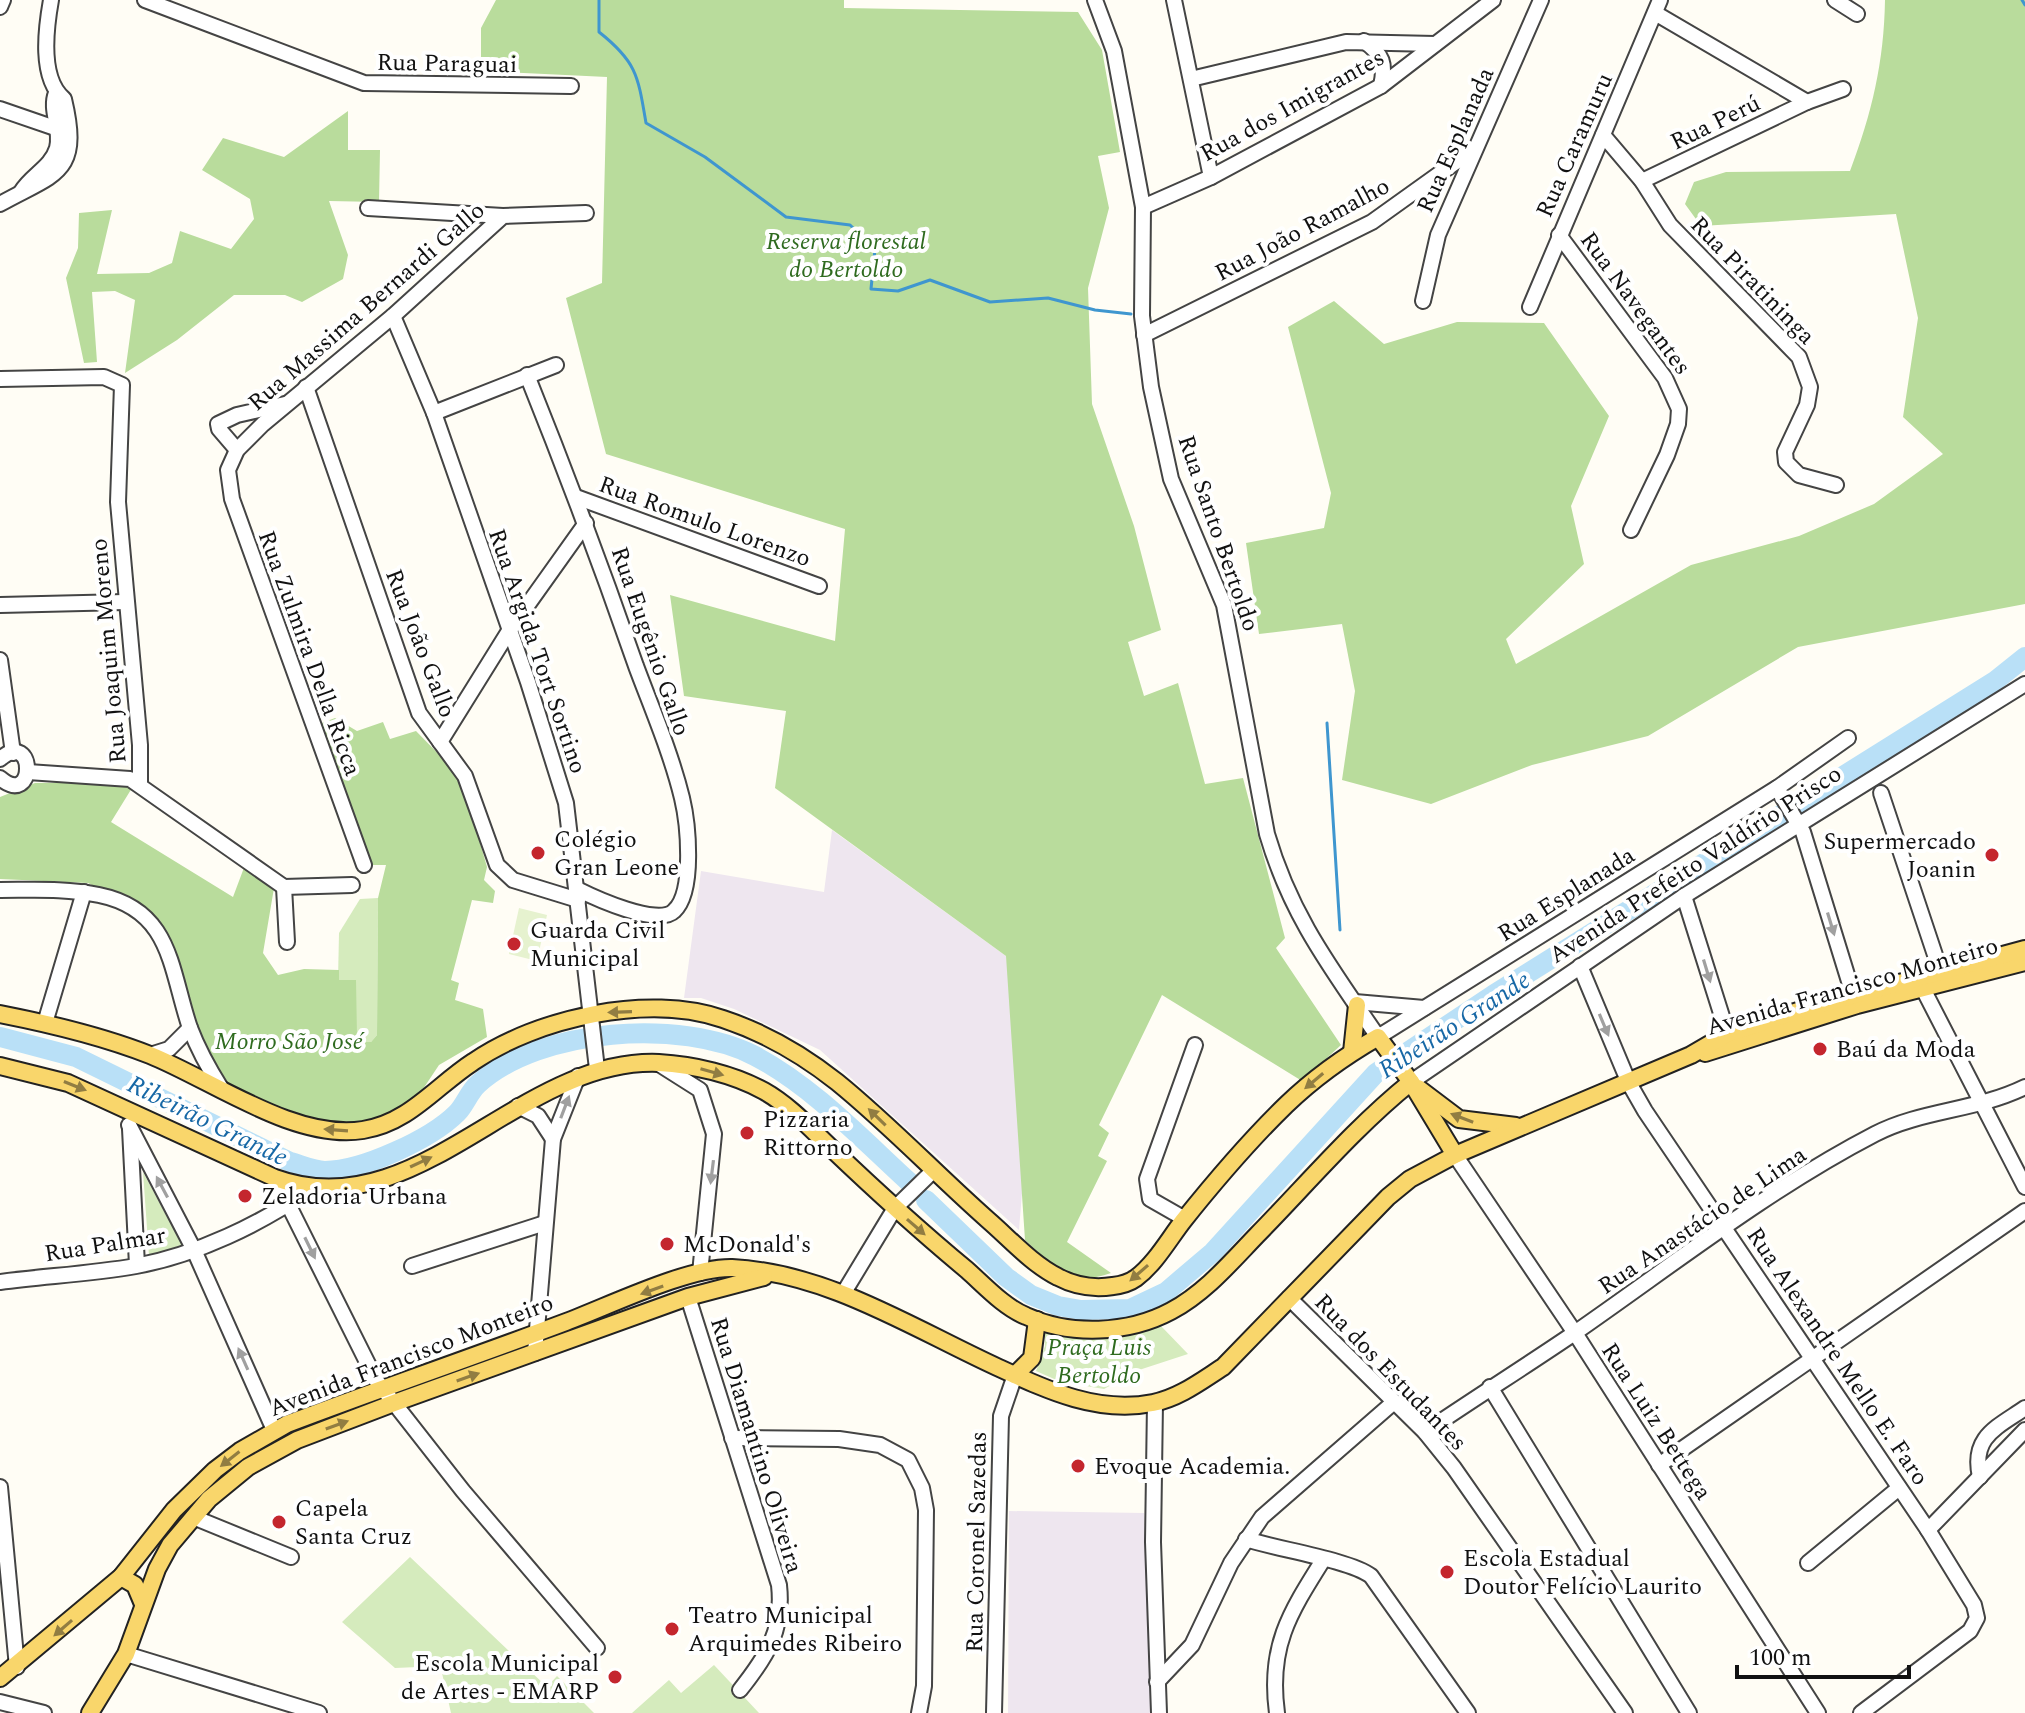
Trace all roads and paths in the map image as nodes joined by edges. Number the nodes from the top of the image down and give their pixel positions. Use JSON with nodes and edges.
{"nodes":[{"id":1,"x":3,"y":0,"type":"edge"},
{"id":2,"x":51,"y":0,"type":"edge"},
{"id":3,"x":145,"y":0,"type":"edge"},
{"id":4,"x":1095,"y":0,"type":"edge"},
{"id":5,"x":1174,"y":0,"type":"edge"},
{"id":6,"x":1493,"y":0,"type":"edge"},
{"id":7,"x":1541,"y":0,"type":"edge"},
{"id":8,"x":1835,"y":0,"type":"edge"},
{"id":9,"x":0,"y":7,"type":"edge"},
{"id":10,"x":1658,"y":7,"type":"edge"},
{"id":11,"x":1857,"y":14,"type":"dead end"},
{"id":12,"x":1364,"y":41,"type":"junction"},
{"id":13,"x":1435,"y":44,"type":"junction"},
{"id":14,"x":1191,"y":79,"type":"junction"},
{"id":15,"x":571,"y":86,"type":"dead end"},
{"id":16,"x":1381,"y":86,"type":"junction"},
{"id":17,"x":1843,"y":89,"type":"dead end"},
{"id":18,"x":56,"y":93,"type":"junction"},
{"id":19,"x":1807,"y":102,"type":"junction"},
{"id":20,"x":0,"y":109,"type":"edge"},
{"id":21,"x":58,"y":129,"type":"junction"},
{"id":22,"x":1603,"y":135,"type":"junction"},
{"id":23,"x":1474,"y":149,"type":"junction"},
{"id":24,"x":1211,"y":177,"type":"junction"},
{"id":25,"x":1642,"y":181,"type":"junction"},
{"id":26,"x":21,"y":192,"type":"junction"},
{"id":27,"x":0,"y":204,"type":"edge"},
{"id":28,"x":1143,"y":207,"type":"junction"},
{"id":29,"x":368,"y":208,"type":"dead end"},
{"id":30,"x":586,"y":213,"type":"dead end"},
{"id":31,"x":503,"y":216,"type":"junction"},
{"id":32,"x":1559,"y":235,"type":"junction"},
{"id":33,"x":1423,"y":301,"type":"dead end"},
{"id":34,"x":1530,"y":307,"type":"dead end"},
{"id":35,"x":393,"y":316,"type":"junction"},
{"id":36,"x":1144,"y":335,"type":"junction"},
{"id":37,"x":556,"y":365,"type":"dead end"},
{"id":38,"x":527,"y":375,"type":"junction"},
{"id":39,"x":0,"y":379,"type":"edge"},
{"id":40,"x":306,"y":387,"type":"junction"},
{"id":41,"x":286,"y":403,"type":"junction"},
{"id":42,"x":434,"y":413,"type":"junction"},
{"id":43,"x":235,"y":452,"type":"junction"},
{"id":44,"x":1836,"y":485,"type":"dead end"},
{"id":45,"x":576,"y":497,"type":"junction"},
{"id":46,"x":586,"y":523,"type":"junction"},
{"id":47,"x":1631,"y":530,"type":"dead end"},
{"id":48,"x":819,"y":586,"type":"dead end"},
{"id":49,"x":125,"y":602,"type":"junction"},
{"id":50,"x":0,"y":605,"type":"edge"},
{"id":51,"x":509,"y":631,"type":"junction"},
{"id":52,"x":0,"y":660,"type":"edge"},
{"id":53,"x":1,"y":676,"type":"edge"},
{"id":54,"x":2025,"y":684,"type":"edge"},
{"id":55,"x":1848,"y":738,"type":"dead end"},
{"id":56,"x":440,"y":742,"type":"junction"},
{"id":57,"x":6,"y":756,"type":"edge"},
{"id":58,"x":28,"y":772,"type":"junction"},
{"id":59,"x":0,"y":778,"type":"edge"},
{"id":60,"x":140,"y":783,"type":"junction"},
{"id":61,"x":1779,"y":791,"type":"junction"},
{"id":62,"x":1881,"y":793,"type":"dead end"},
{"id":63,"x":1797,"y":819,"type":"junction"},
{"id":64,"x":364,"y":865,"type":"dead end"},
{"id":65,"x":352,"y":885,"type":"dead end"},
{"id":66,"x":284,"y":887,"type":"junction"},
{"id":67,"x":0,"y":890,"type":"edge"},
{"id":68,"x":84,"y":892,"type":"junction"},
{"id":69,"x":1684,"y":896,"type":"junction"},
{"id":70,"x":578,"y":901,"type":"junction"},
{"id":71,"x":606,"y":903,"type":"junction"},
{"id":72,"x":657,"y":916,"type":"joint"},
{"id":73,"x":287,"y":942,"type":"dead end"},
{"id":74,"x":2025,"y":949,"type":"edge"},
{"id":75,"x":2025,"y":962,"type":"edge"},
{"id":76,"x":1580,"y":966,"type":"junction"},
{"id":77,"x":1942,"y":977,"type":"junction"},
{"id":78,"x":1920,"y":983,"type":"junction"},
{"id":79,"x":1855,"y":1000,"type":"junction"},
{"id":80,"x":1356,"y":1004,"type":"junction"},
{"id":81,"x":1424,"y":1008,"type":"junction"},
{"id":82,"x":0,"y":1014,"type":"edge"},
{"id":83,"x":590,"y":1021,"type":"junction"},
{"id":84,"x":45,"y":1023,"type":"junction"},
{"id":85,"x":190,"y":1028,"type":"junction"},
{"id":86,"x":1378,"y":1037,"type":"junction"},
{"id":87,"x":1729,"y":1039,"type":"junction"},
{"id":88,"x":1195,"y":1045,"type":"dead end"},
{"id":89,"x":1352,"y":1052,"type":"junction"},
{"id":90,"x":150,"y":1055,"type":"junction"},
{"id":91,"x":595,"y":1062,"type":"junction"},
{"id":92,"x":659,"y":1063,"type":"junction"},
{"id":93,"x":0,"y":1066,"type":"edge"},
{"id":94,"x":578,"y":1076,"type":"junction"},
{"id":95,"x":1406,"y":1076,"type":"junction"},
{"id":96,"x":1629,"y":1083,"type":"junction"},
{"id":97,"x":2025,"y":1087,"type":"edge"},
{"id":98,"x":221,"y":1088,"type":"junction"},
{"id":99,"x":1984,"y":1105,"type":"junction"},
{"id":100,"x":518,"y":1106,"type":"junction"},
{"id":101,"x":1525,"y":1127,"type":"junction"},
{"id":102,"x":553,"y":1139,"type":"junction"},
{"id":103,"x":1455,"y":1155,"type":"junction"},
{"id":104,"x":933,"y":1171,"type":"junction"},
{"id":105,"x":278,"y":1184,"type":"junction"},
{"id":106,"x":2025,"y":1187,"type":"edge"},
{"id":107,"x":311,"y":1189,"type":"junction"},
{"id":108,"x":289,"y":1204,"type":"junction"},
{"id":109,"x":895,"y":1208,"type":"junction"},
{"id":110,"x":2025,"y":1211,"type":"edge"},
{"id":111,"x":258,"y":1219,"type":"junction"},
{"id":112,"x":1185,"y":1219,"type":"junction"},
{"id":113,"x":545,"y":1223,"type":"junction"},
{"id":114,"x":1725,"y":1226,"type":"junction"},
{"id":115,"x":194,"y":1250,"type":"junction"},
{"id":116,"x":137,"y":1265,"type":"junction"},
{"id":117,"x":412,"y":1266,"type":"dead end"},
{"id":118,"x":700,"y":1273,"type":"junction"},
{"id":119,"x":782,"y":1275,"type":"junction"},
{"id":120,"x":0,"y":1282,"type":"edge"},
{"id":121,"x":843,"y":1294,"type":"junction"},
{"id":122,"x":688,"y":1297,"type":"junction"},
{"id":123,"x":1289,"y":1298,"type":"junction"},
{"id":124,"x":1037,"y":1320,"type":"junction"},
{"id":125,"x":536,"y":1333,"type":"junction"},
{"id":126,"x":1575,"y":1333,"type":"junction"},
{"id":127,"x":535,"y":1353,"type":"junction"},
{"id":128,"x":1812,"y":1356,"type":"junction"},
{"id":129,"x":1015,"y":1375,"type":"junction"},
{"id":130,"x":1490,"y":1387,"type":"junction"},
{"id":131,"x":382,"y":1388,"type":"junction"},
{"id":132,"x":1394,"y":1402,"type":"junction"},
{"id":133,"x":394,"y":1403,"type":"junction"},
{"id":134,"x":1155,"y":1403,"type":"junction"},
{"id":135,"x":2025,"y":1408,"type":"edge"},
{"id":136,"x":274,"y":1430,"type":"junction"},
{"id":137,"x":2025,"y":1430,"type":"edge"},
{"id":138,"x":1425,"y":1432,"type":"junction"},
{"id":139,"x":732,"y":1438,"type":"junction"},
{"id":140,"x":1659,"y":1465,"type":"junction"},
{"id":141,"x":1980,"y":1477,"type":"junction"},
{"id":142,"x":0,"y":1487,"type":"edge"},
{"id":143,"x":1899,"y":1488,"type":"junction"},
{"id":144,"x":193,"y":1517,"type":"junction"},
{"id":145,"x":1928,"y":1530,"type":"junction"},
{"id":146,"x":1246,"y":1539,"type":"junction"},
{"id":147,"x":291,"y":1557,"type":"dead end"},
{"id":148,"x":1323,"y":1560,"type":"junction"},
{"id":149,"x":1808,"y":1563,"type":"dead end"},
{"id":150,"x":121,"y":1577,"type":"junction"},
{"id":151,"x":143,"y":1604,"type":"junction"},
{"id":152,"x":597,"y":1648,"type":"dead end"},
{"id":153,"x":126,"y":1654,"type":"junction"},
{"id":154,"x":17,"y":1667,"type":"junction"},
{"id":155,"x":0,"y":1678,"type":"edge"},
{"id":156,"x":1157,"y":1682,"type":"junction"},
{"id":157,"x":740,"y":1690,"type":"dead end"},
{"id":158,"x":0,"y":1702,"type":"edge"},
{"id":159,"x":299,"y":1710,"type":"edge"},
{"id":160,"x":44,"y":1713,"type":"edge"},
{"id":161,"x":90,"y":1713,"type":"edge"},
{"id":162,"x":319,"y":1713,"type":"edge"},
{"id":163,"x":919,"y":1713,"type":"edge"},
{"id":164,"x":994,"y":1713,"type":"edge"},
{"id":165,"x":1159,"y":1713,"type":"edge"},
{"id":166,"x":1277,"y":1713,"type":"edge"},
{"id":167,"x":1468,"y":1713,"type":"edge"},
{"id":168,"x":1625,"y":1713,"type":"edge"},
{"id":169,"x":1689,"y":1713,"type":"edge"},
{"id":170,"x":1818,"y":1713,"type":"edge"},
{"id":171,"x":1861,"y":1713,"type":"edge"}],
"edges":[{"from":1,"to":9,"type":"street"},
{"from":2,"to":18,"type":"street"},
{"from":3,"to":15,"type":"street","name":"Rua Paraguai"},
{"from":4,"to":28,"type":"street","name":"Rua Santo Bertoldo"},
{"from":5,"to":14,"type":"street"},
{"from":6,"to":13,"type":"street","name":"Rua dos Imigrantes"},
{"from":7,"to":23,"type":"street","name":"Rua Esplanada"},
{"from":8,"to":11,"type":"street"},
{"from":10,"to":19,"type":"street","name":"Rua Perú"},
{"from":10,"to":22,"type":"street","name":"Rua Caramuru"},
{"from":12,"to":13,"type":"street"},
{"from":12,"to":14,"type":"street"},
{"from":12,"to":16,"type":"street"},
{"from":13,"to":16,"type":"street","name":"Rua dos Imigrantes"},
{"from":14,"to":24,"type":"street"},
{"from":16,"to":24,"type":"street","name":"Rua dos Imigrantes"},
{"from":17,"to":19,"type":"street","name":"Rua Perú"},
{"from":18,"to":21,"type":"street"},
{"from":18,"to":26,"type":"street"},
{"from":19,"to":25,"type":"street","name":"Rua Perú"},
{"from":20,"to":21,"type":"street"},
{"from":21,"to":26,"type":"street"},
{"from":22,"to":25,"type":"street","name":"Rua Piratininga"},
{"from":22,"to":32,"type":"street","name":"Rua Caramuru"},
{"from":23,"to":33,"type":"street","name":"Rua Esplanada"},
{"from":23,"to":36,"type":"street","name":"Rua João Ramalho"},
{"from":24,"to":28,"type":"street","name":"Rua dos Imigrantes"},
{"from":25,"to":44,"type":"street","name":"Rua Piratininga"},
{"from":26,"to":27,"type":"street"},
{"from":28,"to":36,"type":"street","name":"Rua Santo Bertoldo"},
{"from":29,"to":31,"type":"street"},
{"from":30,"to":31,"type":"street","name":"Rua Massima Bernardi Gallo"},
{"from":31,"to":35,"type":"street","name":"Rua Massima Bernardi Gallo"},
{"from":32,"to":34,"type":"street","name":"Rua Caramuru"},
{"from":32,"to":47,"type":"street","name":"Rua Navegantes"},
{"from":35,"to":40,"type":"street","name":"Rua Massima Bernardi Gallo"},
{"from":35,"to":42,"type":"street","name":"Rua Argida Tort Sortino"},
{"from":36,"to":80,"type":"street","name":"Rua Santo Bertoldo"},
{"from":37,"to":38,"type":"street"},
{"from":38,"to":42,"type":"street"},
{"from":38,"to":45,"type":"street","name":"Rua Eugênio Gallo"},
{"from":39,"to":49,"type":"street","name":"Rua Joaquim Moreno"},
{"from":40,"to":41,"type":"street","name":"Rua Massima Bernardi Gallo"},
{"from":40,"to":56,"type":"street","name":"Rua João Gallo"},
{"from":41,"to":43,"type":"street","name":"Rua Massima Bernardi Gallo"},
{"from":41,"to":43,"type":"street"},
{"from":42,"to":51,"type":"street","name":"Rua Argida Tort Sortino"},
{"from":43,"to":64,"type":"street","name":"Rua Zulmira Della Ricca"},
{"from":45,"to":46,"type":"street","name":"Rua Eugênio Gallo"},
{"from":45,"to":48,"type":"street","name":"Rua Romulo Lorenzo"},
{"from":46,"to":51,"type":"street"},
{"from":46,"to":72,"type":"street","name":"Rua Eugênio Gallo"},
{"from":49,"to":50,"type":"street"},
{"from":49,"to":60,"type":"street","name":"Rua Joaquim Moreno"},
{"from":51,"to":56,"type":"street"},
{"from":51,"to":70,"type":"street","name":"Rua Argida Tort Sortino"},
{"from":52,"to":53,"type":"street"},
{"from":53,"to":57,"type":"street"},
{"from":54,"to":63,"type":"street","name":"Avenida Prefeito Valdírio Prisco"},
{"from":55,"to":61,"type":"street","name":"Avenida Prefeito Valdírio Prisco"},
{"from":56,"to":70,"type":"street","name":"Rua João Gallo"},
{"from":57,"to":58,"type":"street"},
{"from":58,"to":59,"type":"street"},
{"from":58,"to":60,"type":"street"},
{"from":60,"to":66,"type":"street","name":"Rua Joaquim Moreno"},
{"from":61,"to":63,"type":"street"},
{"from":61,"to":81,"type":"street","name":"Rua Esplanada"},
{"from":62,"to":77,"type":"street"},
{"from":63,"to":69,"type":"street","name":"Avenida Prefeito Valdírio Prisco"},
{"from":63,"to":79,"type":"street","one_way":true},
{"from":65,"to":66,"type":"street"},
{"from":66,"to":73,"type":"street"},
{"from":67,"to":68,"type":"street"},
{"from":68,"to":84,"type":"street"},
{"from":68,"to":85,"type":"street"},
{"from":69,"to":76,"type":"street","name":"Avenida Prefeito Valdírio Prisco"},
{"from":69,"to":87,"type":"street","one_way":true},
{"from":70,"to":71,"type":"street","name":"Rua João Gallo"},
{"from":70,"to":71,"type":"street"},
{"from":70,"to":83,"type":"street","name":"Rua Argida Tort Sortino"},
{"from":71,"to":72,"type":"street","name":"Rua João Gallo"},
{"from":74,"to":77,"type":"main road","name":"Avenida Francisco Monteiro"},
{"from":75,"to":77,"type":"main road","name":"Avenida Francisco Monteiro"},
{"from":76,"to":95,"type":"street","name":"Avenida Prefeito Valdírio Prisco"},
{"from":76,"to":96,"type":"street","name":"Rua Alexandre Mello E. Faro","one_way":true},
{"from":77,"to":78,"type":"main road","name":"Avenida Francisco Monteiro"},
{"from":78,"to":79,"type":"main road","name":"Avenida Francisco Monteiro"},
{"from":78,"to":99,"type":"street"},
{"from":79,"to":87,"type":"main road","name":"Avenida Francisco Monteiro"},
{"from":80,"to":81,"type":"street"},
{"from":80,"to":86,"type":"street","name":"Rua Santo Bertoldo"},
{"from":80,"to":89,"type":"main road"},
{"from":81,"to":86,"type":"street","name":"Rua Esplanada"},
{"from":82,"to":84,"type":"main road"},
{"from":83,"to":91,"type":"street","name":"Rua Argida Tort Sortino"},
{"from":83,"to":98,"type":"main road","one_way":true},
{"from":104,"to":83,"type":"main road","one_way":true},
{"from":84,"to":90,"type":"main road"},
{"from":85,"to":90,"type":"street"},
{"from":85,"to":98,"type":"street"},
{"from":86,"to":89,"type":"main road"},
{"from":86,"to":95,"type":"main road","name":"Rua Santo Bertoldo"},
{"from":87,"to":96,"type":"main road","name":"Avenida Francisco Monteiro"},
{"from":88,"to":112,"type":"street"},
{"from":89,"to":112,"type":"main road","one_way":true},
{"from":90,"to":98,"type":"main road"},
{"from":91,"to":92,"type":"main road","name":"Avenida Prefeito Valdírio Prisco"},
{"from":91,"to":94,"type":"main road","name":"Avenida Prefeito Valdírio Prisco"},
{"from":92,"to":109,"type":"main road","name":"Avenida Prefeito Valdírio Prisco","one_way":true},
{"from":92,"to":118,"type":"street","one_way":true},
{"from":93,"to":105,"type":"main road","name":"Avenida Prefeito Valdírio Prisco","one_way":true},
{"from":94,"to":100,"type":"main road","name":"Avenida Prefeito Valdírio Prisco"},
{"from":102,"to":94,"type":"street","one_way":true},
{"from":101,"to":95,"type":"main road","one_way":true},
{"from":95,"to":103,"type":"main road"},
{"from":95,"to":124,"type":"main road","name":"Avenida Prefeito Valdírio Prisco"},
{"from":96,"to":101,"type":"main road","name":"Avenida Francisco Monteiro"},
{"from":96,"to":114,"type":"street","name":"Rua Alexandre Mello E. Faro"},
{"from":97,"to":99,"type":"street","name":"Rua Anastácio de Lima"},
{"from":99,"to":106,"type":"street"},
{"from":99,"to":114,"type":"street","name":"Rua Anastácio de Lima"},
{"from":100,"to":102,"type":"street"},
{"from":107,"to":100,"type":"main road","name":"Avenida Prefeito Valdírio Prisco","one_way":true},
{"from":101,"to":103,"type":"main road","name":"Avenida Francisco Monteiro"},
{"from":102,"to":113,"type":"street"},
{"from":103,"to":123,"type":"main road","name":"Avenida Francisco Monteiro"},
{"from":103,"to":126,"type":"street","name":"Rua Luiz Bettega"},
{"from":104,"to":109,"type":"street"},
{"from":112,"to":104,"type":"main road","one_way":true},
{"from":105,"to":107,"type":"main road","name":"Avenida Prefeito Valdírio Prisco"},
{"from":105,"to":108,"type":"street"},
{"from":105,"to":111,"type":"street","name":"Rua Palmar"},
{"from":107,"to":108,"type":"street","name":"Rua Palmar"},
{"from":108,"to":111,"type":"street","name":"Rua Palmar"},
{"from":108,"to":131,"type":"street","one_way":true},
{"from":109,"to":121,"type":"street"},
{"from":109,"to":124,"type":"main road","name":"Avenida Prefeito Valdírio Prisco","one_way":true},
{"from":110,"to":128,"type":"street"},
{"from":111,"to":115,"type":"street","name":"Rua Palmar"},
{"from":113,"to":117,"type":"street"},
{"from":113,"to":125,"type":"street"},
{"from":114,"to":126,"type":"street","name":"Rua Anastácio de Lima"},
{"from":114,"to":128,"type":"street","name":"Rua Alexandre Mello E. Faro"},
{"from":115,"to":116,"type":"street","name":"Rua Palmar"},
{"from":115,"to":116,"type":"street","one_way":true},
{"from":136,"to":115,"type":"street","one_way":true},
{"from":116,"to":120,"type":"street","name":"Rua Palmar"},
{"from":118,"to":119,"type":"main road","name":"Avenida Francisco Monteiro"},
{"from":118,"to":125,"type":"main road","name":"Avenida Francisco Monteiro","one_way":true},
{"from":119,"to":121,"type":"main road","name":"Avenida Francisco Monteiro"},
{"from":119,"to":122,"type":"main road","name":"Avenida Francisco Monteiro"},
{"from":121,"to":129,"type":"main road","name":"Avenida Francisco Monteiro"},
{"from":122,"to":127,"type":"main road","name":"Avenida Francisco Monteiro"},
{"from":122,"to":139,"type":"street","name":"Rua Diamantino Oliveira"},
{"from":123,"to":132,"type":"street","name":"Rua dos Estudantes"},
{"from":123,"to":134,"type":"main road","name":"Avenida Francisco Monteiro"},
{"from":124,"to":129,"type":"main road"},
{"from":125,"to":127,"type":"street"},
{"from":125,"to":131,"type":"main road","name":"Avenida Francisco Monteiro"},
{"from":126,"to":130,"type":"street","name":"Rua Anastácio de Lima"},
{"from":126,"to":140,"type":"street","name":"Rua Luiz Bettega"},
{"from":133,"to":127,"type":"main road","name":"Avenida Francisco Monteiro","one_way":true},
{"from":128,"to":140,"type":"street"},
{"from":128,"to":143,"type":"street","name":"Rua Alexandre Mello E. Faro"},
{"from":129,"to":134,"type":"main road","name":"Avenida Francisco Monteiro"},
{"from":129,"to":164,"type":"street","name":"Rua Coronel Sazedas"},
{"from":130,"to":138,"type":"street","name":"Rua Anastácio de Lima"},
{"from":130,"to":169,"type":"street"},
{"from":131,"to":133,"type":"street"},
{"from":131,"to":136,"type":"main road","name":"Avenida Francisco Monteiro"},
{"from":132,"to":138,"type":"street","name":"Rua dos Estudantes"},
{"from":132,"to":146,"type":"street"},
{"from":144,"to":133,"type":"main road","name":"Avenida Francisco Monteiro","one_way":true},
{"from":133,"to":152,"type":"street"},
{"from":134,"to":156,"type":"street"},
{"from":135,"to":141,"type":"street"},
{"from":136,"to":150,"type":"main road","name":"Avenida Francisco Monteiro","one_way":true},
{"from":137,"to":141,"type":"street"},
{"from":138,"to":168,"type":"street","name":"Rua dos Estudantes"},
{"from":139,"to":157,"type":"street","name":"Rua Diamantino Oliveira"},
{"from":139,"to":163,"type":"street","name":"Rua Coronel Sazedas"},
{"from":140,"to":170,"type":"street","name":"Rua Luiz Bettega"},
{"from":141,"to":145,"type":"street"},
{"from":142,"to":154,"type":"street"},
{"from":143,"to":145,"type":"street","name":"Rua Alexandre Mello E. Faro"},
{"from":143,"to":149,"type":"street"},
{"from":144,"to":147,"type":"street"},
{"from":144,"to":151,"type":"main road","name":"Avenida Francisco Monteiro"},
{"from":145,"to":171,"type":"street","name":"Rua Alexandre Mello E. Faro"},
{"from":146,"to":148,"type":"street"},
{"from":146,"to":156,"type":"street"},
{"from":148,"to":166,"type":"street"},
{"from":148,"to":167,"type":"street"},
{"from":150,"to":151,"type":"main road"},
{"from":150,"to":154,"type":"main road","name":"Avenida Francisco Monteiro","one_way":true},
{"from":151,"to":153,"type":"main road","name":"Avenida Francisco Monteiro"},
{"from":153,"to":159,"type":"street"},
{"from":153,"to":161,"type":"main road","name":"Avenida Francisco Monteiro"},
{"from":154,"to":155,"type":"main road","name":"Avenida Francisco Monteiro"},
{"from":156,"to":165,"type":"street"},
{"from":158,"to":160,"type":"street"},
{"from":159,"to":162,"type":"street"}]}
